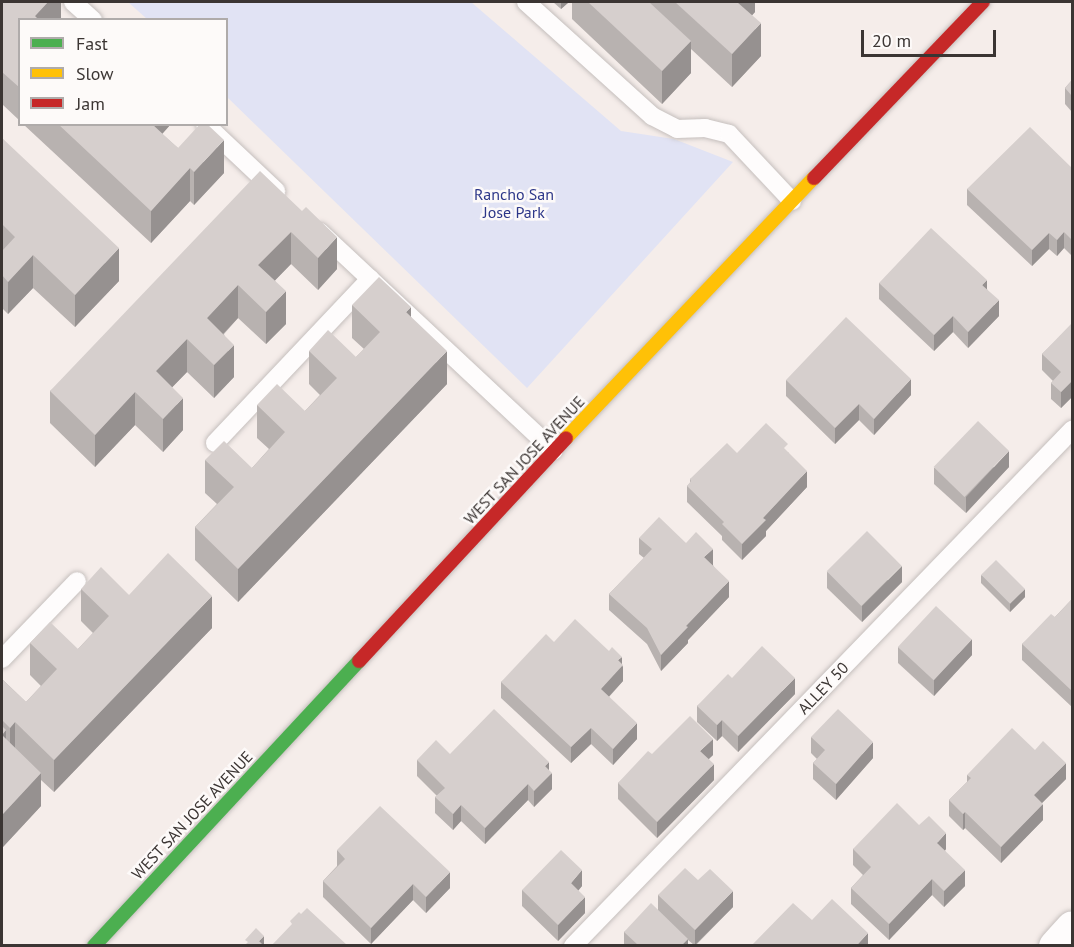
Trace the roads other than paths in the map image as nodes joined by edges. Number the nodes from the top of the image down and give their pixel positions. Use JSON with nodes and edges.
{"nodes":[{"id":1,"x":73,"y":2,"type":"edge"},
{"id":2,"x":526,"y":2,"type":"edge"},
{"id":3,"x":983,"y":2,"type":"edge"},
{"id":4,"x":91,"y":18,"type":"edge"},
{"id":5,"x":207,"y":126,"type":"edge"},
{"id":6,"x":792,"y":201,"type":"junction"},
{"id":7,"x":292,"y":206,"type":"edge"},
{"id":8,"x":309,"y":222,"type":"edge"},
{"id":9,"x":370,"y":279,"type":"junction"},
{"id":10,"x":1072,"y":430,"type":"edge"},
{"id":11,"x":215,"y":443,"type":"dead end"},
{"id":12,"x":554,"y":451,"type":"junction"},
{"id":13,"x":77,"y":581,"type":"dead end"},
{"id":14,"x":2,"y":659,"type":"edge"},
{"id":15,"x":1072,"y":927,"type":"edge"},
{"id":16,"x":94,"y":945,"type":"edge"},
{"id":17,"x":573,"y":945,"type":"edge"},
{"id":18,"x":1054,"y":945,"type":"edge"}],
"edges":[{"from":1,"to":4,"type":"lane"},
{"from":2,"to":6,"type":"lane"},
{"from":3,"to":6,"type":"street","name":"WEST SAN JOSE AVENUE"},
{"from":5,"to":7,"type":"lane"},
{"from":6,"to":12,"type":"street","name":"WEST SAN JOSE AVENUE"},
{"from":8,"to":9,"type":"lane"},
{"from":9,"to":11,"type":"lane"},
{"from":9,"to":12,"type":"lane"},
{"from":10,"to":17,"type":"lane","name":"ALLEY 50"},
{"from":12,"to":16,"type":"street","name":"WEST SAN JOSE AVENUE"},
{"from":13,"to":14,"type":"lane"},
{"from":15,"to":18,"type":"street"}]}
